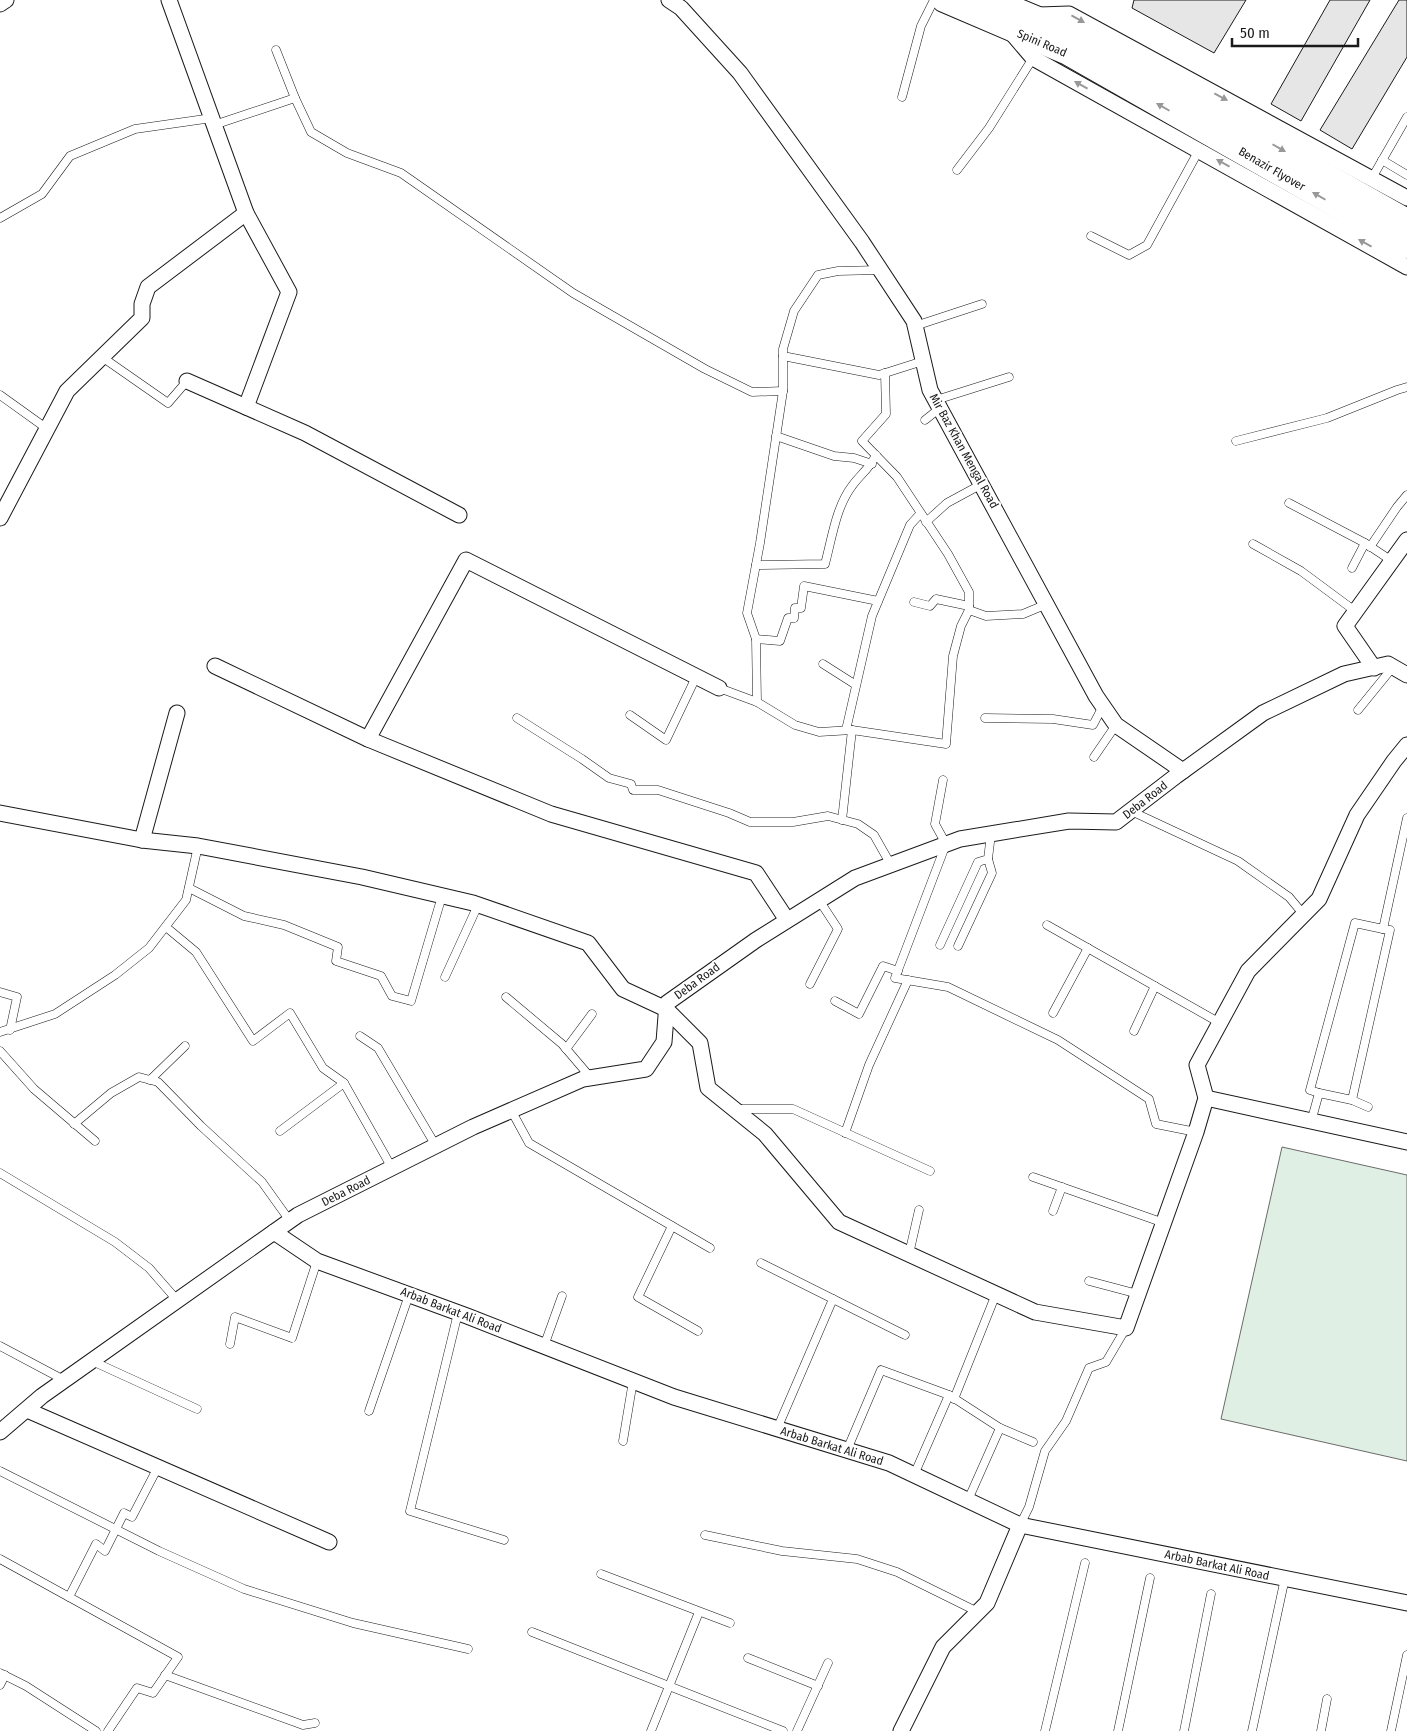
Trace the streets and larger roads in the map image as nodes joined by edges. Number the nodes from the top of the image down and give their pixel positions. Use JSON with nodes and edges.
{"nodes":[{"id":1,"x":6,"y":0,"type":"edge"},
{"id":2,"x":169,"y":0,"type":"edge"},
{"id":3,"x":669,"y":0,"type":"edge"},
{"id":4,"x":944,"y":0,"type":"edge"},
{"id":5,"x":981,"y":0,"type":"edge"},
{"id":6,"x":0,"y":4,"type":"edge"},
{"id":7,"x":1030,"y":16,"type":"junction"},
{"id":8,"x":1009,"y":29,"type":"junction"},
{"id":9,"x":1141,"y":82,"type":"junction"},
{"id":10,"x":1407,"y":198,"type":"edge"},
{"id":11,"x":246,"y":213,"type":"junction"},
{"id":12,"x":1407,"y":221,"type":"edge"},
{"id":13,"x":1407,"y":246,"type":"edge"},
{"id":14,"x":1407,"y":267,"type":"edge"},
{"id":15,"x":187,"y":381,"type":"road end"},
{"id":16,"x":246,"y":407,"type":"junction"},
{"id":17,"x":459,"y":515,"type":"dead end"},
{"id":18,"x":0,"y":518,"type":"edge"},
{"id":19,"x":1407,"y":540,"type":"edge"},
{"id":20,"x":215,"y":666,"type":"dead end"},
{"id":21,"x":1374,"y":668,"type":"junction"},
{"id":22,"x":1407,"y":674,"type":"edge"},
{"id":23,"x":718,"y":688,"type":"road end"},
{"id":24,"x":177,"y":713,"type":"dead end"},
{"id":25,"x":368,"y":739,"type":"junction"},
{"id":26,"x":1407,"y":745,"type":"edge"},
{"id":27,"x":1183,"y":771,"type":"junction"},
{"id":28,"x":0,"y":813,"type":"edge"},
{"id":29,"x":142,"y":840,"type":"junction"},
{"id":30,"x":787,"y":920,"type":"junction"},
{"id":31,"x":666,"y":1009,"type":"junction"},
{"id":32,"x":1206,"y":1098,"type":"junction"},
{"id":33,"x":1407,"y":1142,"type":"edge"},
{"id":34,"x":274,"y":1232,"type":"junction"},
{"id":35,"x":27,"y":1410,"type":"junction"},
{"id":36,"x":0,"y":1432,"type":"edge"},
{"id":37,"x":1020,"y":1525,"type":"junction"},
{"id":38,"x":329,"y":1542,"type":"dead end"},
{"id":39,"x":1406,"y":1599,"type":"edge"},
{"id":40,"x":901,"y":1731,"type":"edge"}],
"edges":[{"from":1,"to":6,"type":"street"},
{"from":2,"to":11,"type":"street"},
{"from":3,"to":27,"type":"street","name":"Mir Baz Khan Mengal Road"},
{"from":4,"to":8,"type":"main road","name":"Spini Road"},
{"from":5,"to":7,"type":"main road","name":"Spini Road"},
{"from":7,"to":9,"type":"main road","name":"Spini Road"},
{"from":7,"to":10,"type":"street","one_way":true},
{"from":8,"to":9,"type":"main road","name":"Spini Road"},
{"from":14,"to":8,"type":"street","one_way":true},
{"from":9,"to":12,"type":"main road","name":"Benazir Flyover","one_way":true},
{"from":13,"to":9,"type":"main road","name":"Benazir Flyover","one_way":true},
{"from":11,"to":16,"type":"street"},
{"from":11,"to":18,"type":"street"},
{"from":15,"to":16,"type":"street"},
{"from":16,"to":17,"type":"street"},
{"from":19,"to":21,"type":"street"},
{"from":20,"to":25,"type":"street"},
{"from":21,"to":22,"type":"street","name":"Deba Road"},
{"from":21,"to":27,"type":"street","name":"Deba Road"},
{"from":23,"to":25,"type":"street"},
{"from":24,"to":29,"type":"street"},
{"from":25,"to":30,"type":"street"},
{"from":26,"to":32,"type":"street"},
{"from":27,"to":30,"type":"street","name":"Deba Road"},
{"from":28,"to":29,"type":"street"},
{"from":29,"to":31,"type":"street"},
{"from":30,"to":31,"type":"street","name":"Deba Road"},
{"from":31,"to":32,"type":"street"},
{"from":31,"to":34,"type":"street","name":"Deba Road"},
{"from":32,"to":33,"type":"street"},
{"from":34,"to":35,"type":"street","name":"Deba Road"},
{"from":34,"to":37,"type":"street","name":"Arbab Barkat Ali Road"},
{"from":35,"to":36,"type":"street","name":"Deba Road"},
{"from":35,"to":38,"type":"street"},
{"from":37,"to":39,"type":"street","name":"Arbab Barkat Ali Road"},
{"from":37,"to":40,"type":"street"}]}
